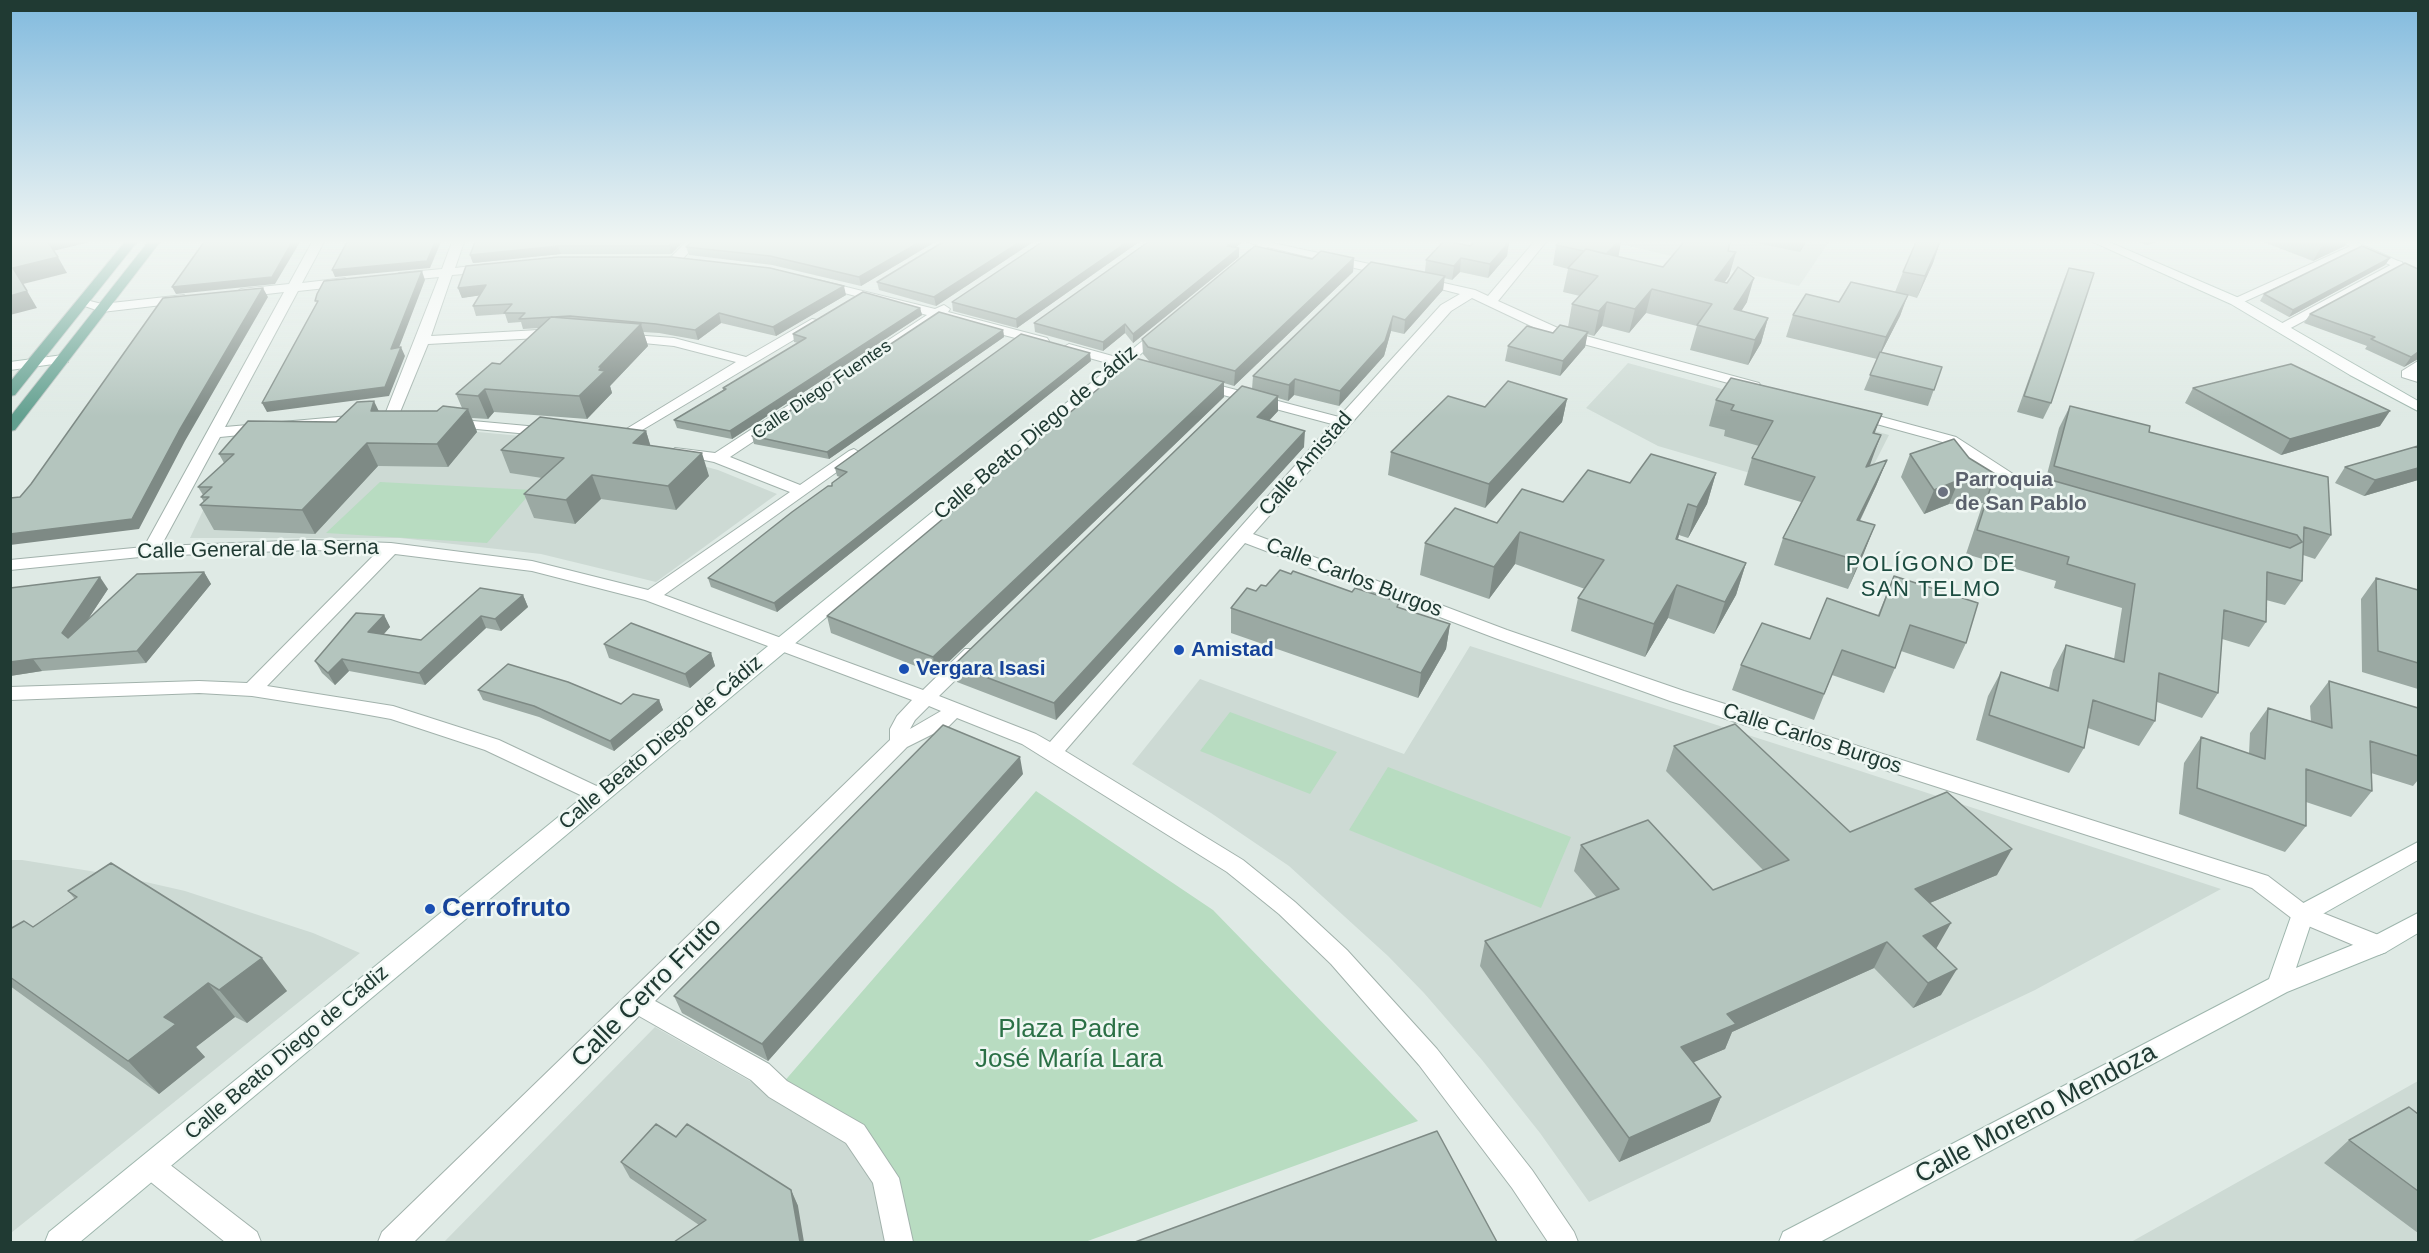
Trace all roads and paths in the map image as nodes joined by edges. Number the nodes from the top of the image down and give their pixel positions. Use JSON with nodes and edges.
{"nodes":[{"id":1,"x":84,"y":300,"type":"edge"},
{"id":2,"x":108,"y":300,"type":"edge"},
{"id":3,"x":174,"y":300,"type":"edge"},
{"id":4,"x":286,"y":300,"type":"edge"},
{"id":5,"x":438,"y":300,"type":"edge"},
{"id":6,"x":852,"y":300,"type":"edge"},
{"id":7,"x":903,"y":300,"type":"edge"},
{"id":8,"x":957,"y":300,"type":"edge"},
{"id":9,"x":1459,"y":300,"type":"edge"},
{"id":10,"x":1487,"y":300,"type":"edge"},
{"id":11,"x":2332,"y":300,"type":"edge"},
{"id":12,"x":2235,"y":301,"type":"edge"},
{"id":13,"x":1490,"y":302,"type":"joint"},
{"id":14,"x":82,"y":303,"type":"junction"},
{"id":15,"x":846,"y":304,"type":"edge"},
{"id":16,"x":102,"y":308,"type":"junction"},
{"id":17,"x":938,"y":313,"type":"junction"},
{"id":18,"x":826,"y":315,"type":"edge"},
{"id":19,"x":1172,"y":319,"type":"edge"},
{"id":20,"x":1040,"y":322,"type":"edge"},
{"id":21,"x":2282,"y":327,"type":"junction"},
{"id":22,"x":573,"y":332,"type":"edge"},
{"id":23,"x":1022,"y":335,"type":"junction"},
{"id":24,"x":606,"y":336,"type":"edge"},
{"id":25,"x":423,"y":340,"type":"junction"},
{"id":26,"x":1002,"y":349,"type":"edge"},
{"id":27,"x":63,"y":359,"type":"junction"},
{"id":28,"x":746,"y":361,"type":"junction"},
{"id":29,"x":34,"y":363,"type":"junction"},
{"id":30,"x":1121,"y":363,"type":"junction"},
{"id":31,"x":2418,"y":365,"type":"edge"},
{"id":32,"x":10,"y":366,"type":"edge"},
{"id":33,"x":1154,"y":372,"type":"edge"},
{"id":34,"x":2418,"y":378,"type":"edge"},
{"id":35,"x":1185,"y":381,"type":"edge"},
{"id":36,"x":1769,"y":390,"type":"edge"},
{"id":37,"x":1242,"y":391,"type":"junction"},
{"id":38,"x":10,"y":392,"type":"edge"},
{"id":39,"x":2418,"y":406,"type":"edge"},
{"id":40,"x":1837,"y":409,"type":"edge"},
{"id":41,"x":1221,"y":411,"type":"edge"},
{"id":42,"x":439,"y":422,"type":"edge"},
{"id":43,"x":1342,"y":422,"type":"junction"},
{"id":44,"x":10,"y":427,"type":"edge"},
{"id":45,"x":213,"y":433,"type":"junction"},
{"id":46,"x":570,"y":434,"type":"edge"},
{"id":47,"x":640,"y":443,"type":"edge"},
{"id":48,"x":869,"y":444,"type":"edge"},
{"id":49,"x":662,"y":447,"type":"edge"},
{"id":50,"x":718,"y":458,"type":"junction"},
{"id":51,"x":802,"y":491,"type":"junction"},
{"id":52,"x":2057,"y":501,"type":"edge"},
{"id":53,"x":1243,"y":536,"type":"junction"},
{"id":54,"x":391,"y":548,"type":"junction"},
{"id":55,"x":150,"y":551,"type":"junction"},
{"id":56,"x":10,"y":565,"type":"edge"},
{"id":57,"x":651,"y":596,"type":"junction"},
{"id":58,"x":985,"y":640,"type":"edge"},
{"id":59,"x":781,"y":644,"type":"junction"},
{"id":60,"x":252,"y":690,"type":"junction"},
{"id":61,"x":10,"y":694,"type":"edge"},
{"id":62,"x":926,"y":698,"type":"junction"},
{"id":63,"x":955,"y":709,"type":"junction"},
{"id":64,"x":900,"y":742,"type":"junction"},
{"id":65,"x":1053,"y":752,"type":"junction"},
{"id":66,"x":598,"y":795,"type":"junction"},
{"id":67,"x":2418,"y":850,"type":"edge"},
{"id":68,"x":2302,"y":914,"type":"junction"},
{"id":69,"x":2418,"y":922,"type":"edge"},
{"id":70,"x":2378,"y":945,"type":"junction"},
{"id":71,"x":2279,"y":985,"type":"junction"},
{"id":72,"x":637,"y":1003,"type":"junction"},
{"id":73,"x":151,"y":1166,"type":"junction"},
{"id":74,"x":59,"y":1242,"type":"edge"},
{"id":75,"x":246,"y":1242,"type":"edge"},
{"id":76,"x":392,"y":1242,"type":"edge"},
{"id":77,"x":900,"y":1242,"type":"edge"},
{"id":78,"x":1564,"y":1242,"type":"edge"},
{"id":79,"x":1793,"y":1242,"type":"edge"}],
"edges":[{"from":1,"to":14,"type":"main road"},
{"from":2,"to":16,"type":"main road"},
{"from":3,"to":16,"type":"street"},
{"from":4,"to":45,"type":"street"},
{"from":5,"to":25,"type":"street"},
{"from":6,"to":15,"type":"street"},
{"from":7,"to":17,"type":"street"},
{"from":8,"to":17,"type":"street","name":"Calle Diego Fuentes"},
{"from":9,"to":43,"type":"street","name":"Calle Amistad"},
{"from":10,"to":13,"type":"street"},
{"from":11,"to":21,"type":"street"},
{"from":12,"to":21,"type":"street"},
{"from":13,"to":36,"type":"street"},
{"from":14,"to":16,"type":"street"},
{"from":14,"to":29,"type":"main road"},
{"from":16,"to":27,"type":"main road"},
{"from":17,"to":23,"type":"street"},
{"from":17,"to":50,"type":"street","name":"Calle Diego Fuentes"},
{"from":18,"to":28,"type":"street"},
{"from":19,"to":30,"type":"street","name":"Calle Beato Diego de Cádiz"},
{"from":20,"to":23,"type":"street"},
{"from":21,"to":39,"type":"street"},
{"from":22,"to":25,"type":"street"},
{"from":23,"to":26,"type":"street"},
{"from":23,"to":30,"type":"street"},
{"from":24,"to":28,"type":"street"},
{"from":25,"to":45,"type":"street"},
{"from":27,"to":29,"type":"street"},
{"from":27,"to":44,"type":"main road"},
{"from":28,"to":47,"type":"street"},
{"from":29,"to":32,"type":"street"},
{"from":29,"to":38,"type":"main road"},
{"from":30,"to":33,"type":"street"},
{"from":30,"to":59,"type":"street","name":"Calle Beato Diego de Cádiz"},
{"from":31,"to":34,"type":"street"},
{"from":35,"to":37,"type":"street"},
{"from":37,"to":41,"type":"street"},
{"from":37,"to":43,"type":"street"},
{"from":40,"to":52,"type":"street"},
{"from":42,"to":46,"type":"street"},
{"from":43,"to":53,"type":"street","name":"Calle Amistad"},
{"from":45,"to":55,"type":"street"},
{"from":48,"to":51,"type":"street"},
{"from":49,"to":50,"type":"street"},
{"from":50,"to":51,"type":"street"},
{"from":51,"to":57,"type":"street"},
{"from":53,"to":65,"type":"street","name":"Calle Amistad"},
{"from":53,"to":68,"type":"street","name":"Calle Carlos Burgos"},
{"from":54,"to":55,"type":"street","name":"Calle General de la Serna"},
{"from":54,"to":57,"type":"street","name":"Calle General de la Serna"},
{"from":54,"to":60,"type":"street"},
{"from":55,"to":56,"type":"street","name":"Calle General de la Serna"},
{"from":57,"to":59,"type":"street","name":"Calle General de la Serna"},
{"from":58,"to":62,"type":"street","name":"Calle Cerro Fruto"},
{"from":59,"to":62,"type":"street","name":"Calle General de la Serna"},
{"from":59,"to":66,"type":"street","name":"Calle Beato Diego de Cádiz"},
{"from":60,"to":61,"type":"street"},
{"from":60,"to":66,"type":"street"},
{"from":62,"to":63,"type":"street","name":"Calle General de la Serna"},
{"from":62,"to":64,"type":"street","name":"Calle Cerro Fruto"},
{"from":63,"to":64,"type":"street","name":"Calle Cerro Fruto"},
{"from":63,"to":65,"type":"street","name":"Calle General de la Serna"},
{"from":64,"to":72,"type":"street","name":"Calle Cerro Fruto"},
{"from":65,"to":78,"type":"street","name":"Calle General de la Serna"},
{"from":66,"to":73,"type":"street","name":"Calle Beato Diego de Cádiz"},
{"from":67,"to":68,"type":"street"},
{"from":68,"to":70,"type":"street","name":"Calle Carlos Burgos"},
{"from":68,"to":71,"type":"street"},
{"from":69,"to":70,"type":"street","name":"Calle Moreno Mendoza"},
{"from":70,"to":71,"type":"street","name":"Calle Moreno Mendoza"},
{"from":71,"to":79,"type":"street","name":"Calle Moreno Mendoza"},
{"from":72,"to":76,"type":"street","name":"Calle Cerro Fruto"},
{"from":72,"to":77,"type":"street"},
{"from":73,"to":74,"type":"street","name":"Calle Beato Diego de Cádiz"},
{"from":73,"to":75,"type":"street"}]}
